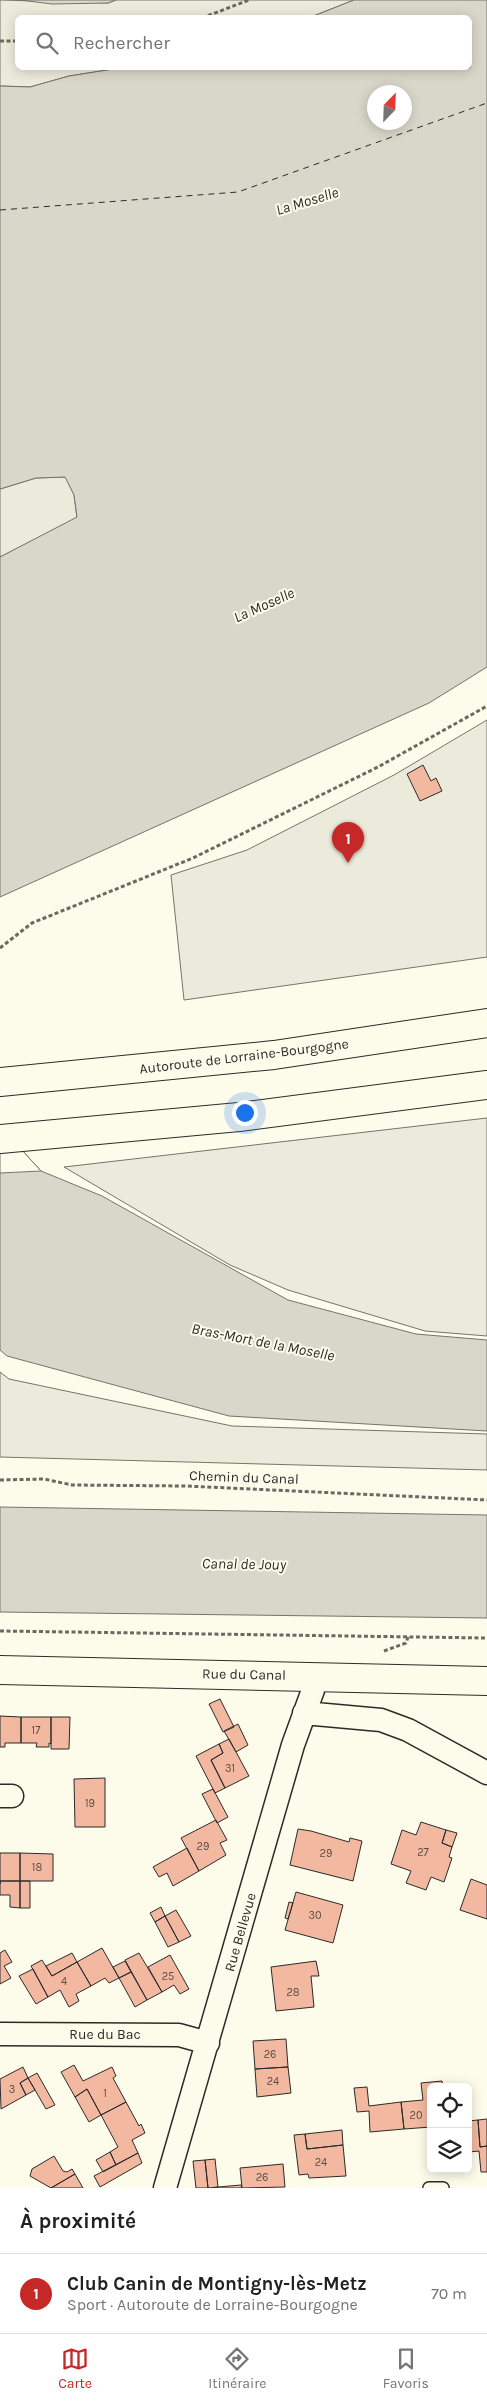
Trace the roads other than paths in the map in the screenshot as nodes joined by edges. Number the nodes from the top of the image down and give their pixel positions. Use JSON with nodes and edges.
{"nodes":[{"id":1,"x":487,"y":1023,"type":"edge"},
{"id":2,"x":0,"y":1082,"type":"edge"},
{"id":3,"x":487,"y":1085,"type":"edge"},
{"id":4,"x":10,"y":1138,"type":"edge"},
{"id":5,"x":0,"y":1670,"type":"edge"},
{"id":6,"x":314,"y":1676,"type":"junction"},
{"id":7,"x":487,"y":1681,"type":"edge"},
{"id":8,"x":304,"y":1713,"type":"junction"},
{"id":9,"x":487,"y":1774,"type":"edge"},
{"id":10,"x":0,"y":2034,"type":"edge"},
{"id":11,"x":208,"y":2043,"type":"junction"},
{"id":12,"x":166,"y":2188,"type":"edge"},
{"id":13,"x":430,"y":2188,"type":"edge"},
{"id":14,"x":443,"y":2188,"type":"edge"}],
"edges":[{"from":1,"to":2,"type":"main road","name":"Autoroute de Lorraine-Bourgogne"},
{"from":3,"to":4,"type":"main road"},
{"from":5,"to":6,"type":"main road","name":"Rue du Canal"},
{"from":6,"to":7,"type":"main road","name":"Rue du Canal"},
{"from":6,"to":8,"type":"street","name":"Rue Bellevue"},
{"from":8,"to":9,"type":"street"},
{"from":8,"to":11,"type":"street","name":"Rue Bellevue"},
{"from":10,"to":11,"type":"street","name":"Rue du Bac"},
{"from":11,"to":12,"type":"street","name":"Rue Bellevue"},
{"from":13,"to":14,"type":"lane"}]}
